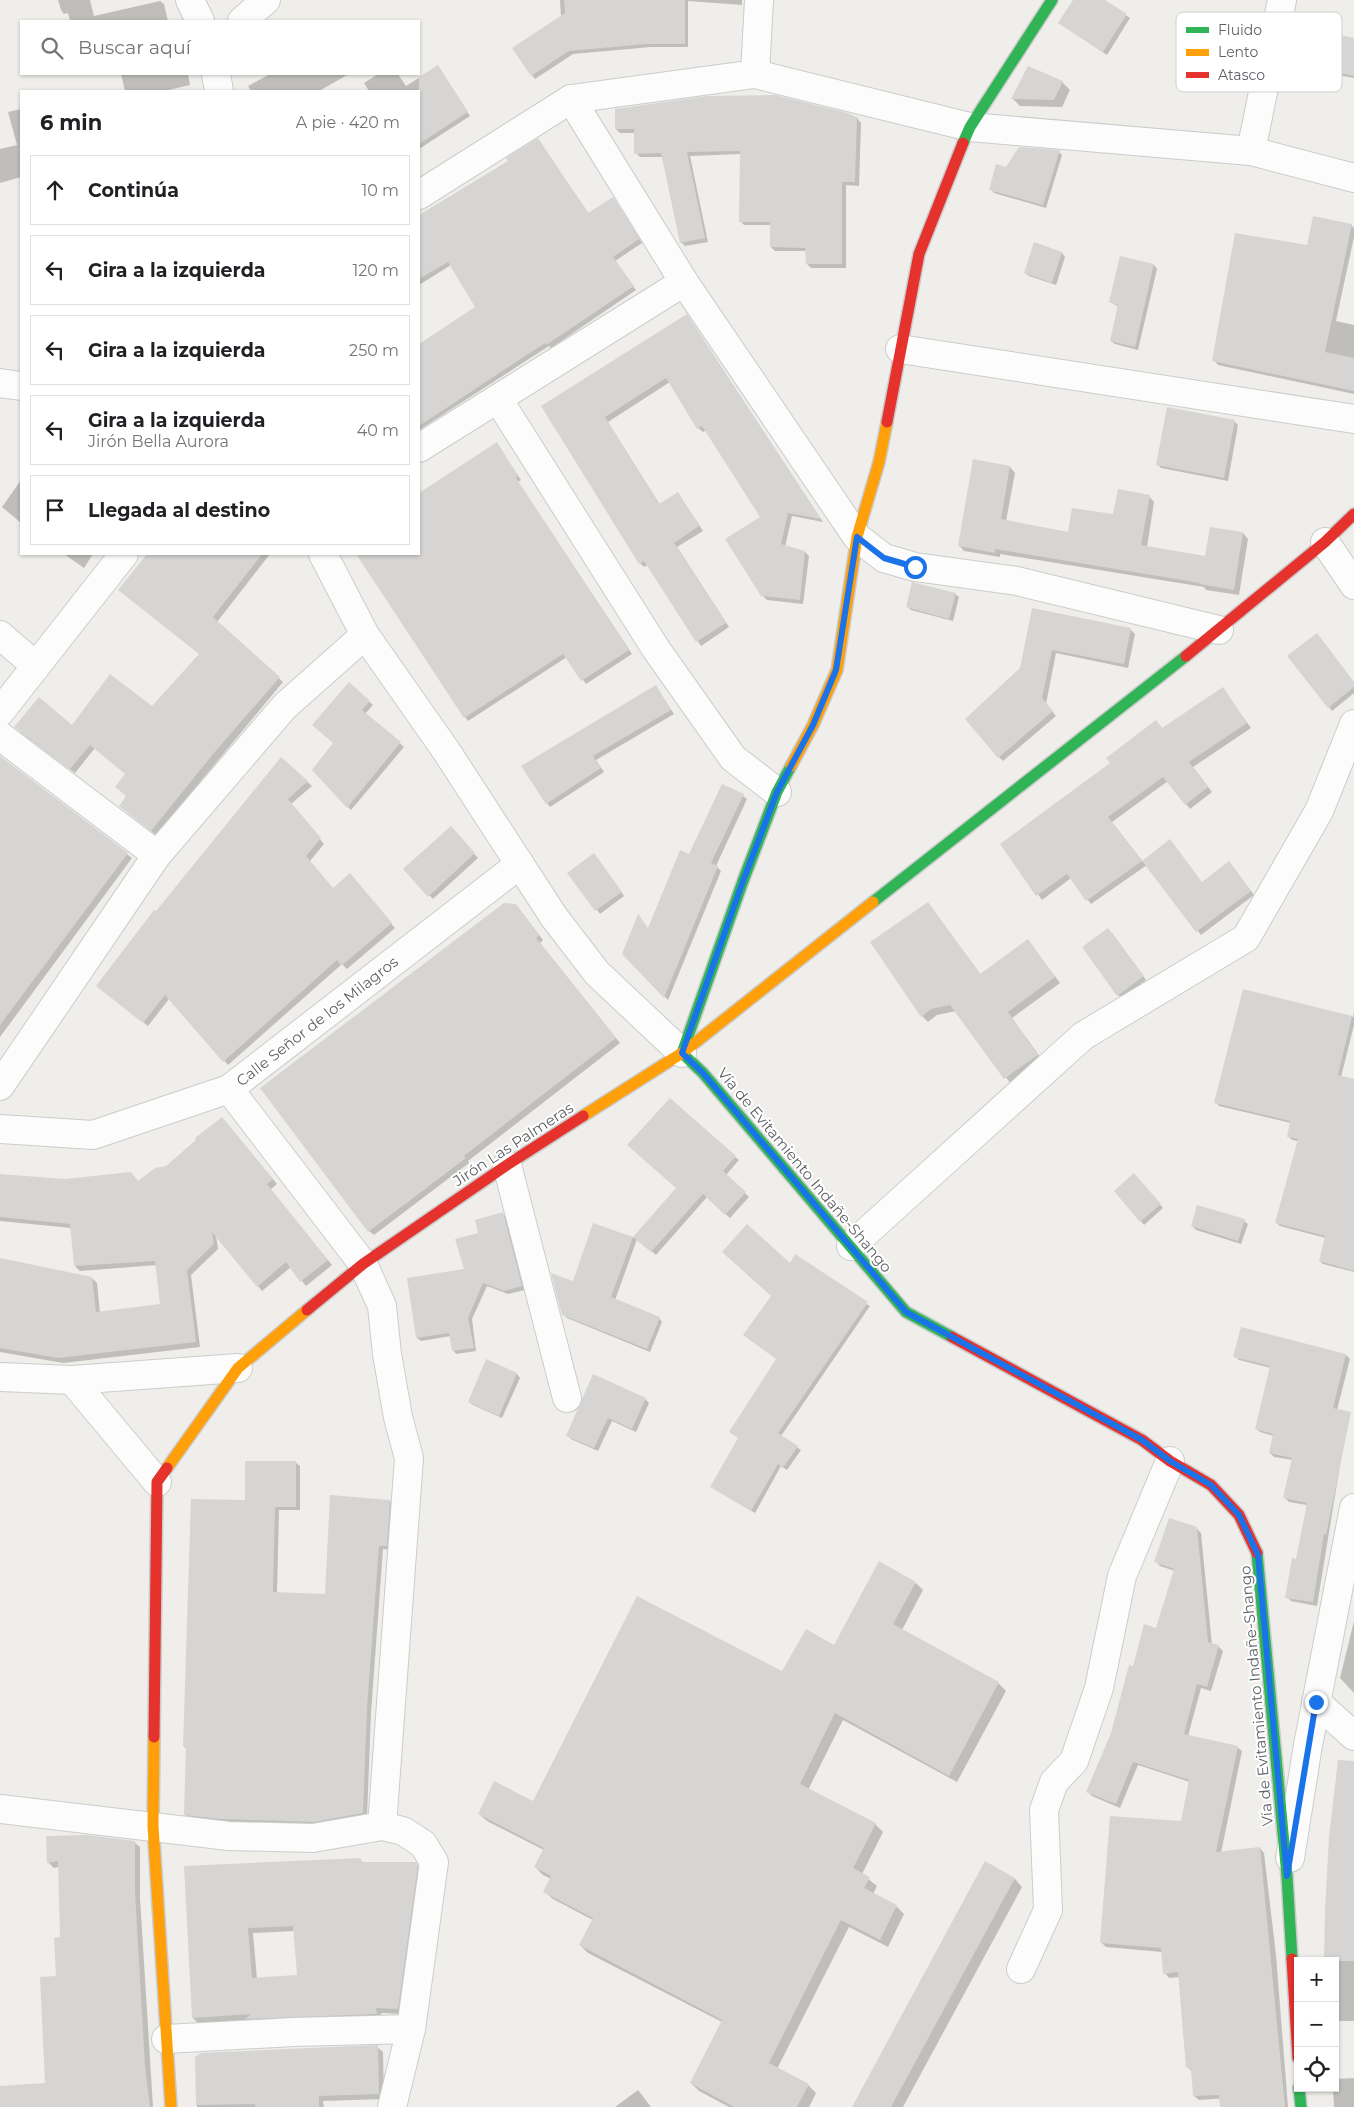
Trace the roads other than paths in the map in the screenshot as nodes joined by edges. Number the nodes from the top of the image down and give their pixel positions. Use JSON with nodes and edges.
{"nodes":[{"id":1,"x":190,"y":0,"type":"edge"},
{"id":2,"x":266,"y":0,"type":"edge"},
{"id":3,"x":759,"y":0,"type":"edge"},
{"id":4,"x":1052,"y":0,"type":"edge"},
{"id":5,"x":200,"y":20,"type":"edge"},
{"id":6,"x":243,"y":20,"type":"edge"},
{"id":7,"x":755,"y":74,"type":"junction"},
{"id":8,"x":216,"y":75,"type":"edge"},
{"id":9,"x":219,"y":90,"type":"edge"},
{"id":10,"x":1263,"y":92,"type":"edge"},
{"id":11,"x":571,"y":99,"type":"junction"},
{"id":12,"x":970,"y":126,"type":"junction"},
{"id":13,"x":1251,"y":151,"type":"junction"},
{"id":14,"x":1354,"y":178,"type":"edge"},
{"id":15,"x":420,"y":194,"type":"edge"},
{"id":16,"x":684,"y":282,"type":"junction"},
{"id":17,"x":900,"y":349,"type":"junction"},
{"id":18,"x":0,"y":383,"type":"edge"},
{"id":19,"x":20,"y":386,"type":"edge"},
{"id":20,"x":498,"y":399,"type":"junction"},
{"id":21,"x":1354,"y":419,"type":"edge"},
{"id":22,"x":420,"y":447,"type":"edge"},
{"id":23,"x":1354,"y":514,"type":"edge"},
{"id":24,"x":857,"y":537,"type":"junction"},
{"id":25,"x":1325,"y":542,"type":"junction"},
{"id":26,"x":123,"y":555,"type":"edge"},
{"id":27,"x":324,"y":555,"type":"edge"},
{"id":28,"x":1354,"y":585,"type":"edge"},
{"id":29,"x":1219,"y":630,"type":"junction"},
{"id":30,"x":0,"y":635,"type":"edge"},
{"id":31,"x":365,"y":635,"type":"junction"},
{"id":32,"x":36,"y":666,"type":"junction"},
{"id":33,"x":0,"y":712,"type":"edge"},
{"id":34,"x":1354,"y":724,"type":"edge"},
{"id":35,"x":0,"y":736,"type":"edge"},
{"id":36,"x":777,"y":792,"type":"junction"},
{"id":37,"x":157,"y":855,"type":"junction"},
{"id":38,"x":520,"y":864,"type":"junction"},
{"id":39,"x":682,"y":1053,"type":"junction"},
{"id":40,"x":0,"y":1086,"type":"edge"},
{"id":41,"x":229,"y":1089,"type":"junction"},
{"id":42,"x":0,"y":1129,"type":"edge"},
{"id":43,"x":507,"y":1165,"type":"junction"},
{"id":44,"x":851,"y":1246,"type":"junction"},
{"id":45,"x":363,"y":1264,"type":"junction"},
{"id":46,"x":238,"y":1368,"type":"junction"},
{"id":47,"x":0,"y":1377,"type":"edge"},
{"id":48,"x":72,"y":1380,"type":"junction"},
{"id":49,"x":566,"y":1398,"type":"dead end"},
{"id":50,"x":1170,"y":1461,"type":"junction"},
{"id":51,"x":157,"y":1482,"type":"junction"},
{"id":52,"x":1354,"y":1508,"type":"edge"},
{"id":53,"x":1316,"y":1702,"type":"junction"},
{"id":54,"x":1354,"y":1736,"type":"edge"},
{"id":55,"x":0,"y":1808,"type":"edge"},
{"id":56,"x":153,"y":1826,"type":"junction"},
{"id":57,"x":382,"y":1826,"type":"junction"},
{"id":58,"x":1287,"y":1876,"type":"junction"},
{"id":59,"x":1021,"y":1969,"type":"dead end"},
{"id":60,"x":411,"y":2030,"type":"junction"},
{"id":61,"x":166,"y":2039,"type":"junction"},
{"id":62,"x":1297,"y":2047,"type":"edge"},
{"id":63,"x":1300,"y":2092,"type":"edge"},
{"id":64,"x":171,"y":2107,"type":"edge"},
{"id":65,"x":392,"y":2107,"type":"edge"},
{"id":66,"x":1301,"y":2107,"type":"edge"}],
"edges":[{"from":1,"to":5,"type":"street"},
{"from":2,"to":6,"type":"street"},
{"from":3,"to":7,"type":"street"},
{"from":4,"to":12,"type":"main road"},
{"from":7,"to":11,"type":"street"},
{"from":7,"to":12,"type":"street"},
{"from":8,"to":9,"type":"street"},
{"from":10,"to":13,"type":"street"},
{"from":11,"to":15,"type":"street"},
{"from":11,"to":16,"type":"street"},
{"from":12,"to":13,"type":"street"},
{"from":12,"to":17,"type":"main road"},
{"from":13,"to":14,"type":"street"},
{"from":16,"to":20,"type":"street"},
{"from":16,"to":24,"type":"street"},
{"from":17,"to":21,"type":"street"},
{"from":17,"to":24,"type":"main road"},
{"from":18,"to":19,"type":"street"},
{"from":20,"to":22,"type":"street"},
{"from":20,"to":36,"type":"street"},
{"from":23,"to":25,"type":"main road","name":"Jirón Las Palmeras"},
{"from":24,"to":29,"type":"street"},
{"from":24,"to":36,"type":"main road"},
{"from":25,"to":28,"type":"street"},
{"from":25,"to":29,"type":"main road","name":"Jirón Las Palmeras"},
{"from":26,"to":32,"type":"street"},
{"from":27,"to":31,"type":"street"},
{"from":29,"to":39,"type":"main road","name":"Jirón Las Palmeras"},
{"from":30,"to":32,"type":"street"},
{"from":31,"to":37,"type":"street"},
{"from":31,"to":38,"type":"street"},
{"from":32,"to":33,"type":"street"},
{"from":34,"to":44,"type":"street"},
{"from":35,"to":37,"type":"street"},
{"from":36,"to":39,"type":"main road"},
{"from":37,"to":40,"type":"street"},
{"from":38,"to":39,"type":"street"},
{"from":38,"to":41,"type":"street","name":"Calle Señor de los Milagros"},
{"from":39,"to":43,"type":"main road","name":"Jirón Las Palmeras"},
{"from":39,"to":44,"type":"main road","name":"Vía de Evitamiento Indañe-Shango"},
{"from":41,"to":42,"type":"street","name":"Calle Señor de los Milagros"},
{"from":41,"to":45,"type":"street"},
{"from":43,"to":45,"type":"main road","name":"Jirón Las Palmeras"},
{"from":43,"to":49,"type":"street"},
{"from":44,"to":50,"type":"main road","name":"Vía de Evitamiento Indañe-Shango"},
{"from":45,"to":46,"type":"main road","name":"Jirón Las Palmeras"},
{"from":45,"to":57,"type":"street"},
{"from":46,"to":48,"type":"street"},
{"from":46,"to":51,"type":"main road","name":"Jirón Las Palmeras"},
{"from":47,"to":48,"type":"street"},
{"from":48,"to":51,"type":"street"},
{"from":50,"to":58,"type":"main road","name":"Vía de Evitamiento Indañe-Shango"},
{"from":50,"to":59,"type":"street"},
{"from":51,"to":56,"type":"main road"},
{"from":52,"to":53,"type":"street"},
{"from":53,"to":54,"type":"street"},
{"from":53,"to":58,"type":"street"},
{"from":55,"to":56,"type":"street"},
{"from":56,"to":57,"type":"street"},
{"from":56,"to":61,"type":"main road"},
{"from":57,"to":60,"type":"street"},
{"from":58,"to":62,"type":"main road","name":"Vía de Evitamiento Indañe-Shango"},
{"from":60,"to":61,"type":"street"},
{"from":60,"to":65,"type":"street"},
{"from":61,"to":64,"type":"main road"},
{"from":63,"to":66,"type":"main road"}]}
